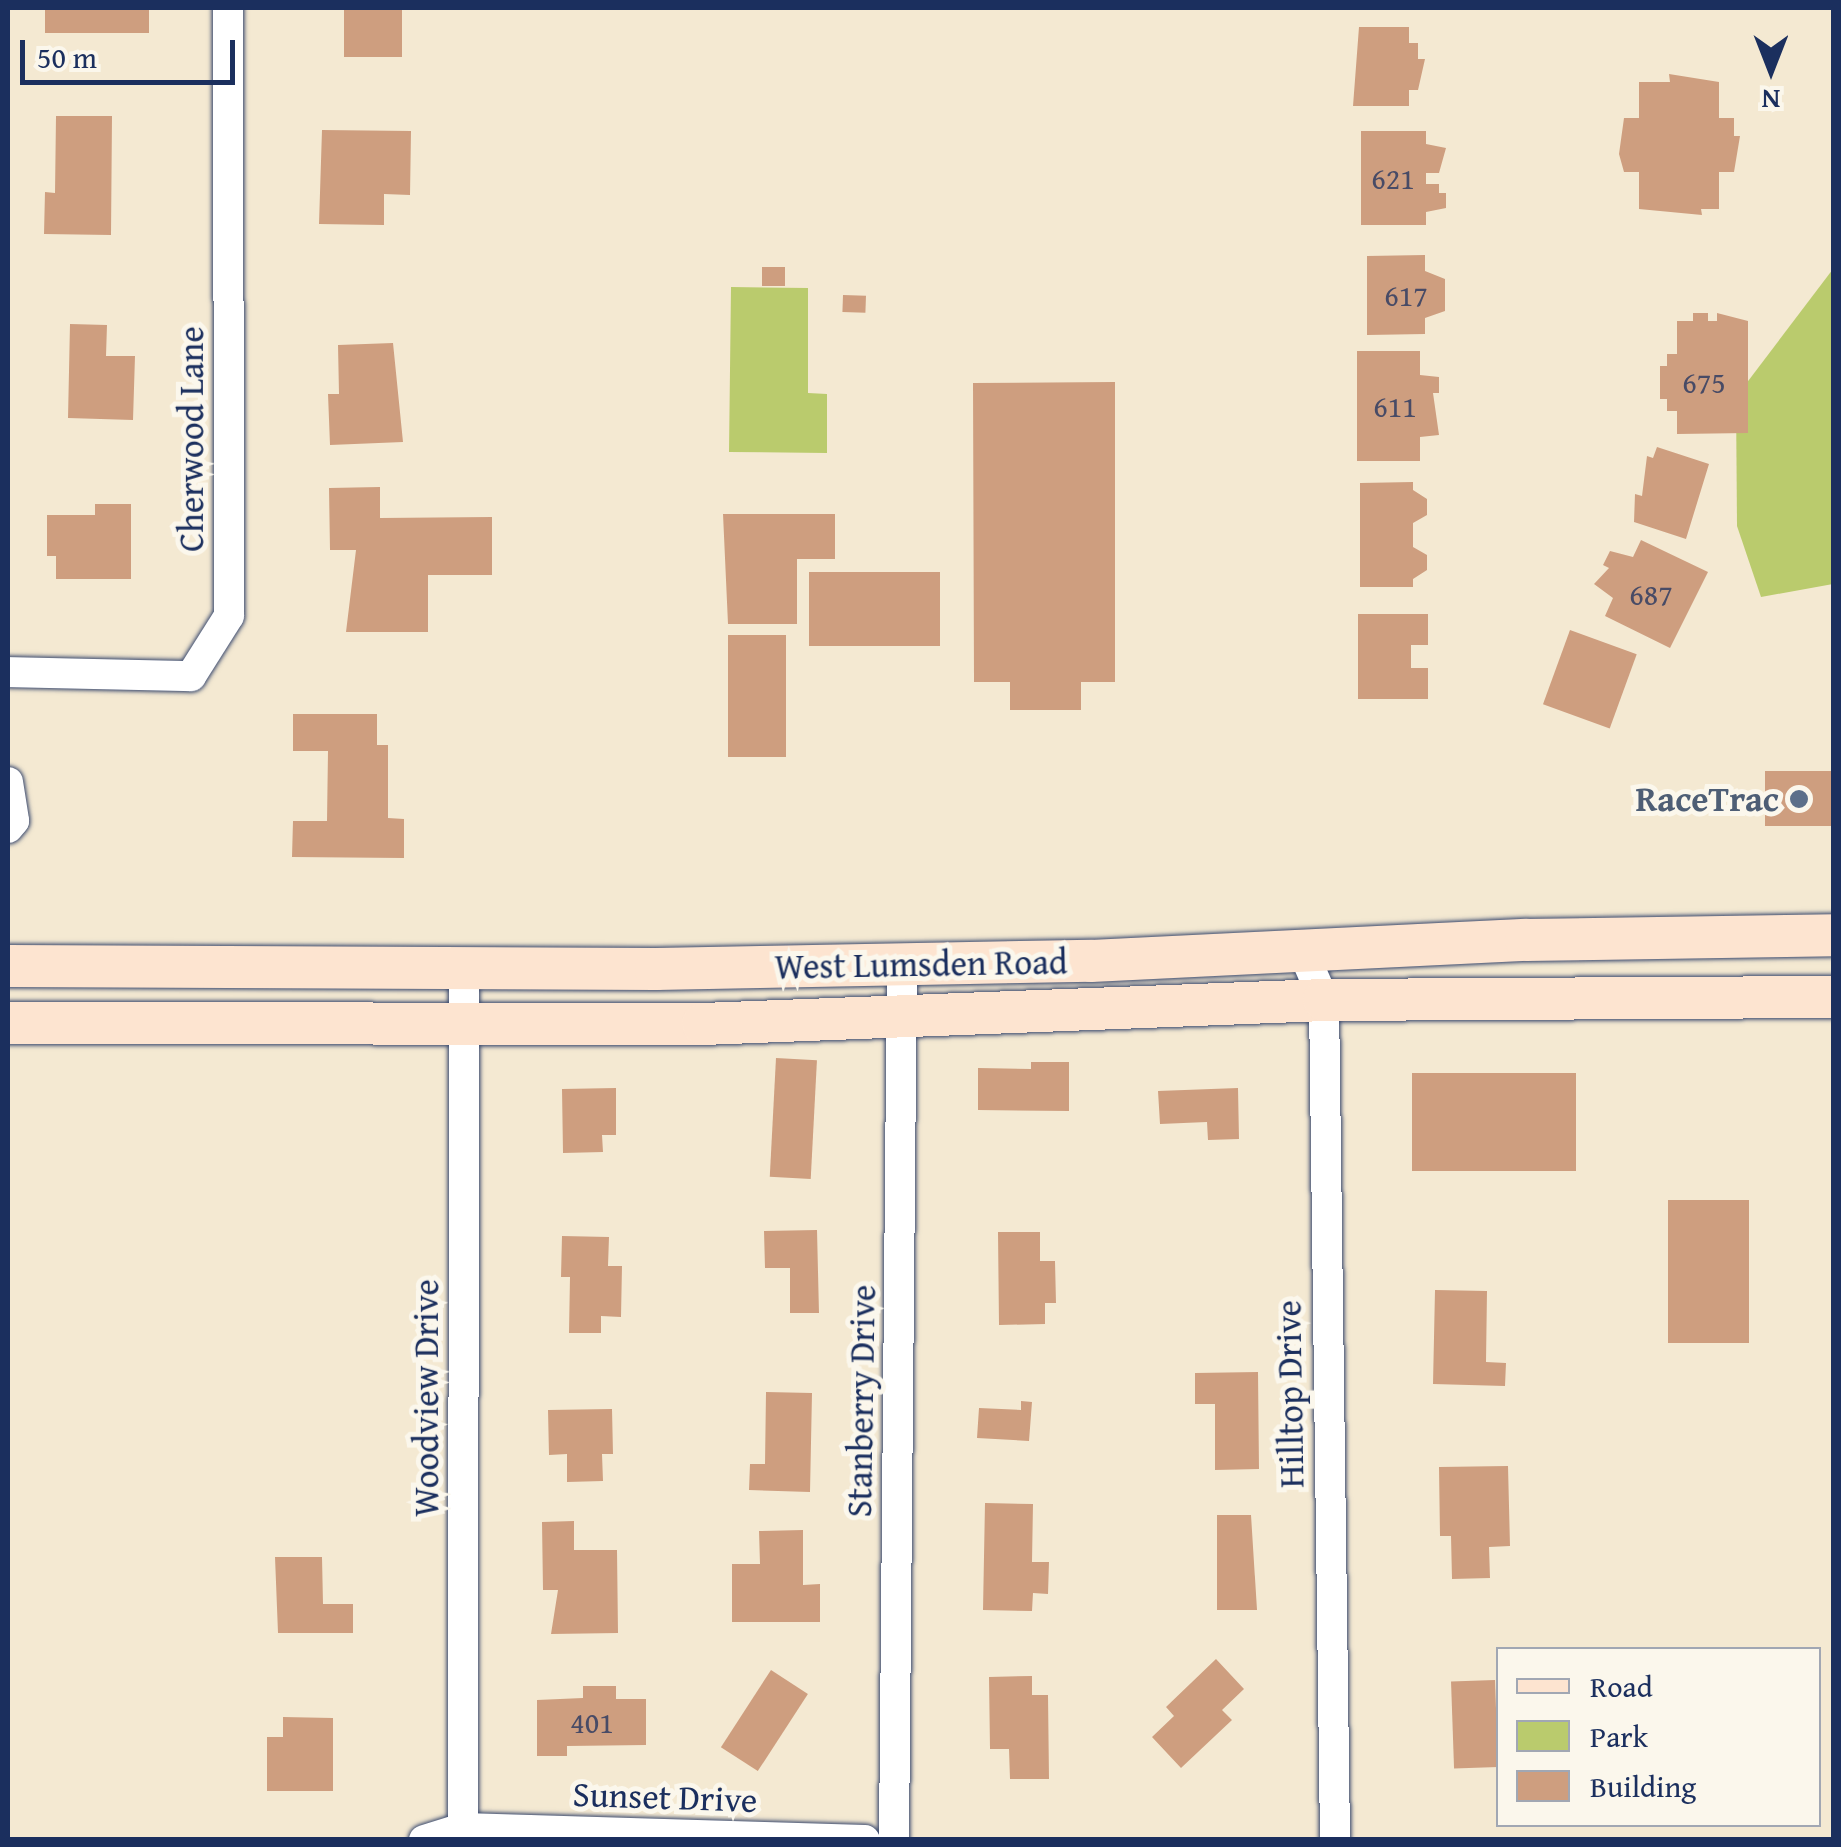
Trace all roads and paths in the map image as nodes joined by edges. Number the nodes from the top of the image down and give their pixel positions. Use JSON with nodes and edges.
{"nodes":[{"id":1,"x":228,"y":8,"type":"edge"},
{"id":2,"x":8,"y":672,"type":"edge"},
{"id":3,"x":8,"y":782,"type":"edge"},
{"id":4,"x":8,"y":828,"type":"edge"},
{"id":5,"x":1834,"y":934,"type":"edge"},
{"id":6,"x":1303,"y":952,"type":"junction"},
{"id":7,"x":902,"y":964,"type":"junction"},
{"id":8,"x":8,"y":966,"type":"edge"},
{"id":9,"x":464,"y":968,"type":"junction"},
{"id":10,"x":1834,"y":997,"type":"edge"},
{"id":11,"x":1324,"y":1000,"type":"junction"},
{"id":12,"x":902,"y":1020,"type":"junction"},
{"id":13,"x":8,"y":1023,"type":"edge"},
{"id":14,"x":464,"y":1023,"type":"junction"},
{"id":15,"x":463,"y":1828,"type":"junction"},
{"id":16,"x":424,"y":1840,"type":"edge"},
{"id":17,"x":864,"y":1840,"type":"edge"},
{"id":18,"x":894,"y":1840,"type":"edge"},
{"id":19,"x":1335,"y":1840,"type":"edge"}],
"edges":[{"from":1,"to":2,"type":"street","name":"Cherwood Lane"},
{"from":3,"to":4,"type":"street"},
{"from":5,"to":6,"type":"main road","name":"West Lumsden Road"},
{"from":6,"to":7,"type":"main road","name":"West Lumsden Road"},
{"from":6,"to":11,"type":"street","name":"Hilltop Drive"},
{"from":7,"to":9,"type":"main road","name":"West Lumsden Road"},
{"from":7,"to":12,"type":"street","name":"Stanberry Drive"},
{"from":8,"to":9,"type":"main road","name":"West Lumsden Road"},
{"from":9,"to":14,"type":"street","name":"Woodview Drive"},
{"from":10,"to":11,"type":"main road","name":"West Lumsden Road"},
{"from":11,"to":12,"type":"main road","name":"West Lumsden Road"},
{"from":11,"to":19,"type":"street","name":"Hilltop Drive"},
{"from":12,"to":14,"type":"main road","name":"West Lumsden Road"},
{"from":12,"to":18,"type":"street","name":"Stanberry Drive"},
{"from":13,"to":14,"type":"main road","name":"West Lumsden Road"},
{"from":14,"to":15,"type":"street","name":"Woodview Drive"},
{"from":15,"to":16,"type":"street","name":"Sunset Drive"},
{"from":15,"to":17,"type":"street","name":"Sunset Drive"}]}
